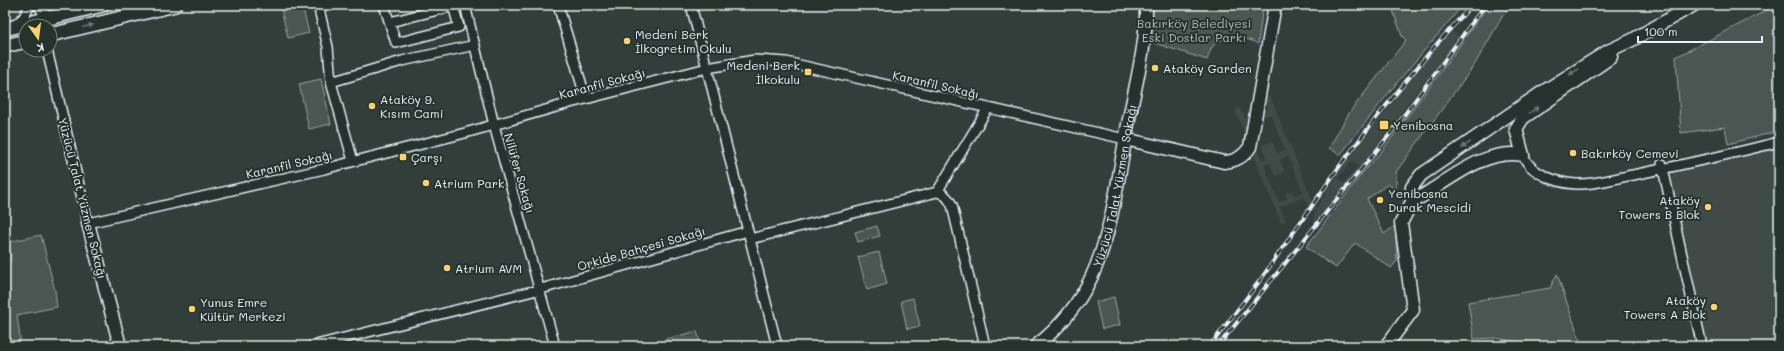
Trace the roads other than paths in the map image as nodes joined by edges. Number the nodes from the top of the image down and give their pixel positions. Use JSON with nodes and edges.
{"nodes":[{"id":1,"x":30,"y":5,"type":"edge"},
{"id":2,"x":38,"y":5,"type":"edge"},
{"id":3,"x":102,"y":5,"type":"edge"},
{"id":4,"x":175,"y":5,"type":"edge"},
{"id":5,"x":318,"y":5,"type":"edge"},
{"id":6,"x":384,"y":5,"type":"edge"},
{"id":7,"x":464,"y":5,"type":"edge"},
{"id":8,"x":558,"y":5,"type":"edge"},
{"id":9,"x":691,"y":5,"type":"edge"},
{"id":10,"x":1146,"y":5,"type":"edge"},
{"id":11,"x":1275,"y":5,"type":"edge"},
{"id":12,"x":1694,"y":5,"type":"edge"},
{"id":13,"x":453,"y":6,"type":"edge"},
{"id":14,"x":45,"y":18,"type":"edge"},
{"id":15,"x":56,"y":18,"type":"edge"},
{"id":16,"x":390,"y":22,"type":"junction"},
{"id":17,"x":18,"y":26,"type":"edge"},
{"id":18,"x":8,"y":28,"type":"edge"},
{"id":19,"x":58,"y":33,"type":"edge"},
{"id":20,"x":1632,"y":40,"type":"junction"},
{"id":21,"x":18,"y":43,"type":"edge"},
{"id":22,"x":475,"y":45,"type":"junction"},
{"id":23,"x":5,"y":46,"type":"edge"},
{"id":24,"x":49,"y":58,"type":"edge"},
{"id":25,"x":707,"y":68,"type":"junction"},
{"id":26,"x":331,"y":82,"type":"junction"},
{"id":27,"x":586,"y":99,"type":"junction"},
{"id":28,"x":988,"y":108,"type":"junction"},
{"id":29,"x":1504,"y":119,"type":"junction"},
{"id":30,"x":494,"y":125,"type":"junction"},
{"id":31,"x":1516,"y":129,"type":"junction"},
{"id":32,"x":1779,"y":137,"type":"edge"},
{"id":33,"x":1125,"y":139,"type":"junction"},
{"id":34,"x":1779,"y":142,"type":"edge"},
{"id":35,"x":1762,"y":143,"type":"junction"},
{"id":36,"x":1523,"y":155,"type":"junction"},
{"id":37,"x":353,"y":161,"type":"junction"},
{"id":38,"x":1663,"y":166,"type":"junction"},
{"id":39,"x":937,"y":192,"type":"junction"},
{"id":40,"x":1412,"y":202,"type":"junction"},
{"id":41,"x":88,"y":223,"type":"junction"},
{"id":42,"x":749,"y":235,"type":"junction"},
{"id":43,"x":541,"y":289,"type":"junction"},
{"id":44,"x":120,"y":346,"type":"edge"},
{"id":45,"x":312,"y":346,"type":"edge"},
{"id":46,"x":555,"y":346,"type":"edge"},
{"id":47,"x":777,"y":346,"type":"edge"},
{"id":48,"x":985,"y":346,"type":"edge"},
{"id":49,"x":1036,"y":346,"type":"edge"},
{"id":50,"x":1386,"y":346,"type":"edge"},
{"id":51,"x":1702,"y":346,"type":"edge"}],
"edges":[{"from":1,"to":18,"type":"street"},
{"from":2,"to":14,"type":"street"},
{"from":3,"to":15,"type":"main road"},
{"from":19,"to":4,"type":"main road","one_way":true},
{"from":5,"to":26,"type":"street"},
{"from":6,"to":16,"type":"street"},
{"from":7,"to":22,"type":"street","name":"Nilüfer Sokağı"},
{"from":8,"to":27,"type":"street"},
{"from":9,"to":25,"type":"street"},
{"from":10,"to":33,"type":"street","name":"Yüzücü Talat Yüzmen Sokağı"},
{"from":11,"to":33,"type":"street"},
{"from":12,"to":20,"type":"street"},
{"from":13,"to":16,"type":"street"},
{"from":13,"to":16,"type":"street"},
{"from":17,"to":18,"type":"main road"},
{"from":20,"to":29,"type":"street","one_way":true},
{"from":31,"to":20,"type":"street","one_way":true},
{"from":21,"to":23,"type":"main road"},
{"from":22,"to":26,"type":"street"},
{"from":22,"to":30,"type":"street","name":"Nilüfer Sokağı"},
{"from":24,"to":41,"type":"street","name":"Yüzücü Talat Yüzmen Sokağı"},
{"from":25,"to":27,"type":"street","name":"Karanfil Sokağı"},
{"from":25,"to":28,"type":"street","name":"Karanfil Sokağı"},
{"from":25,"to":42,"type":"street"},
{"from":26,"to":37,"type":"street"},
{"from":27,"to":30,"type":"street","name":"Karanfil Sokağı"},
{"from":28,"to":33,"type":"street","name":"Karanfil Sokağı"},
{"from":28,"to":39,"type":"street"},
{"from":29,"to":31,"type":"street"},
{"from":29,"to":40,"type":"street","one_way":true},
{"from":30,"to":37,"type":"street","name":"Karanfil Sokağı"},
{"from":30,"to":43,"type":"street","name":"Nilüfer Sokağı"},
{"from":31,"to":36,"type":"street"},
{"from":32,"to":35,"type":"street"},
{"from":33,"to":49,"type":"street","name":"Yüzücü Talat Yüzmen Sokağı"},
{"from":34,"to":35,"type":"street"},
{"from":35,"to":38,"type":"street"},
{"from":36,"to":38,"type":"street"},
{"from":36,"to":40,"type":"street"},
{"from":37,"to":41,"type":"street","name":"Karanfil Sokağı"},
{"from":38,"to":51,"type":"street"},
{"from":39,"to":42,"type":"street"},
{"from":39,"to":48,"type":"street"},
{"from":40,"to":50,"type":"street"},
{"from":41,"to":44,"type":"street","name":"Yüzücü Talat Yüzmen Sokağı"},
{"from":42,"to":43,"type":"street","name":"Orkide Bahçesi Sokağı"},
{"from":42,"to":47,"type":"street"},
{"from":43,"to":45,"type":"street","name":"Orkide Bahçesi Sokağı"},
{"from":43,"to":46,"type":"street","name":"Nilüfer Sokağı"}]}
